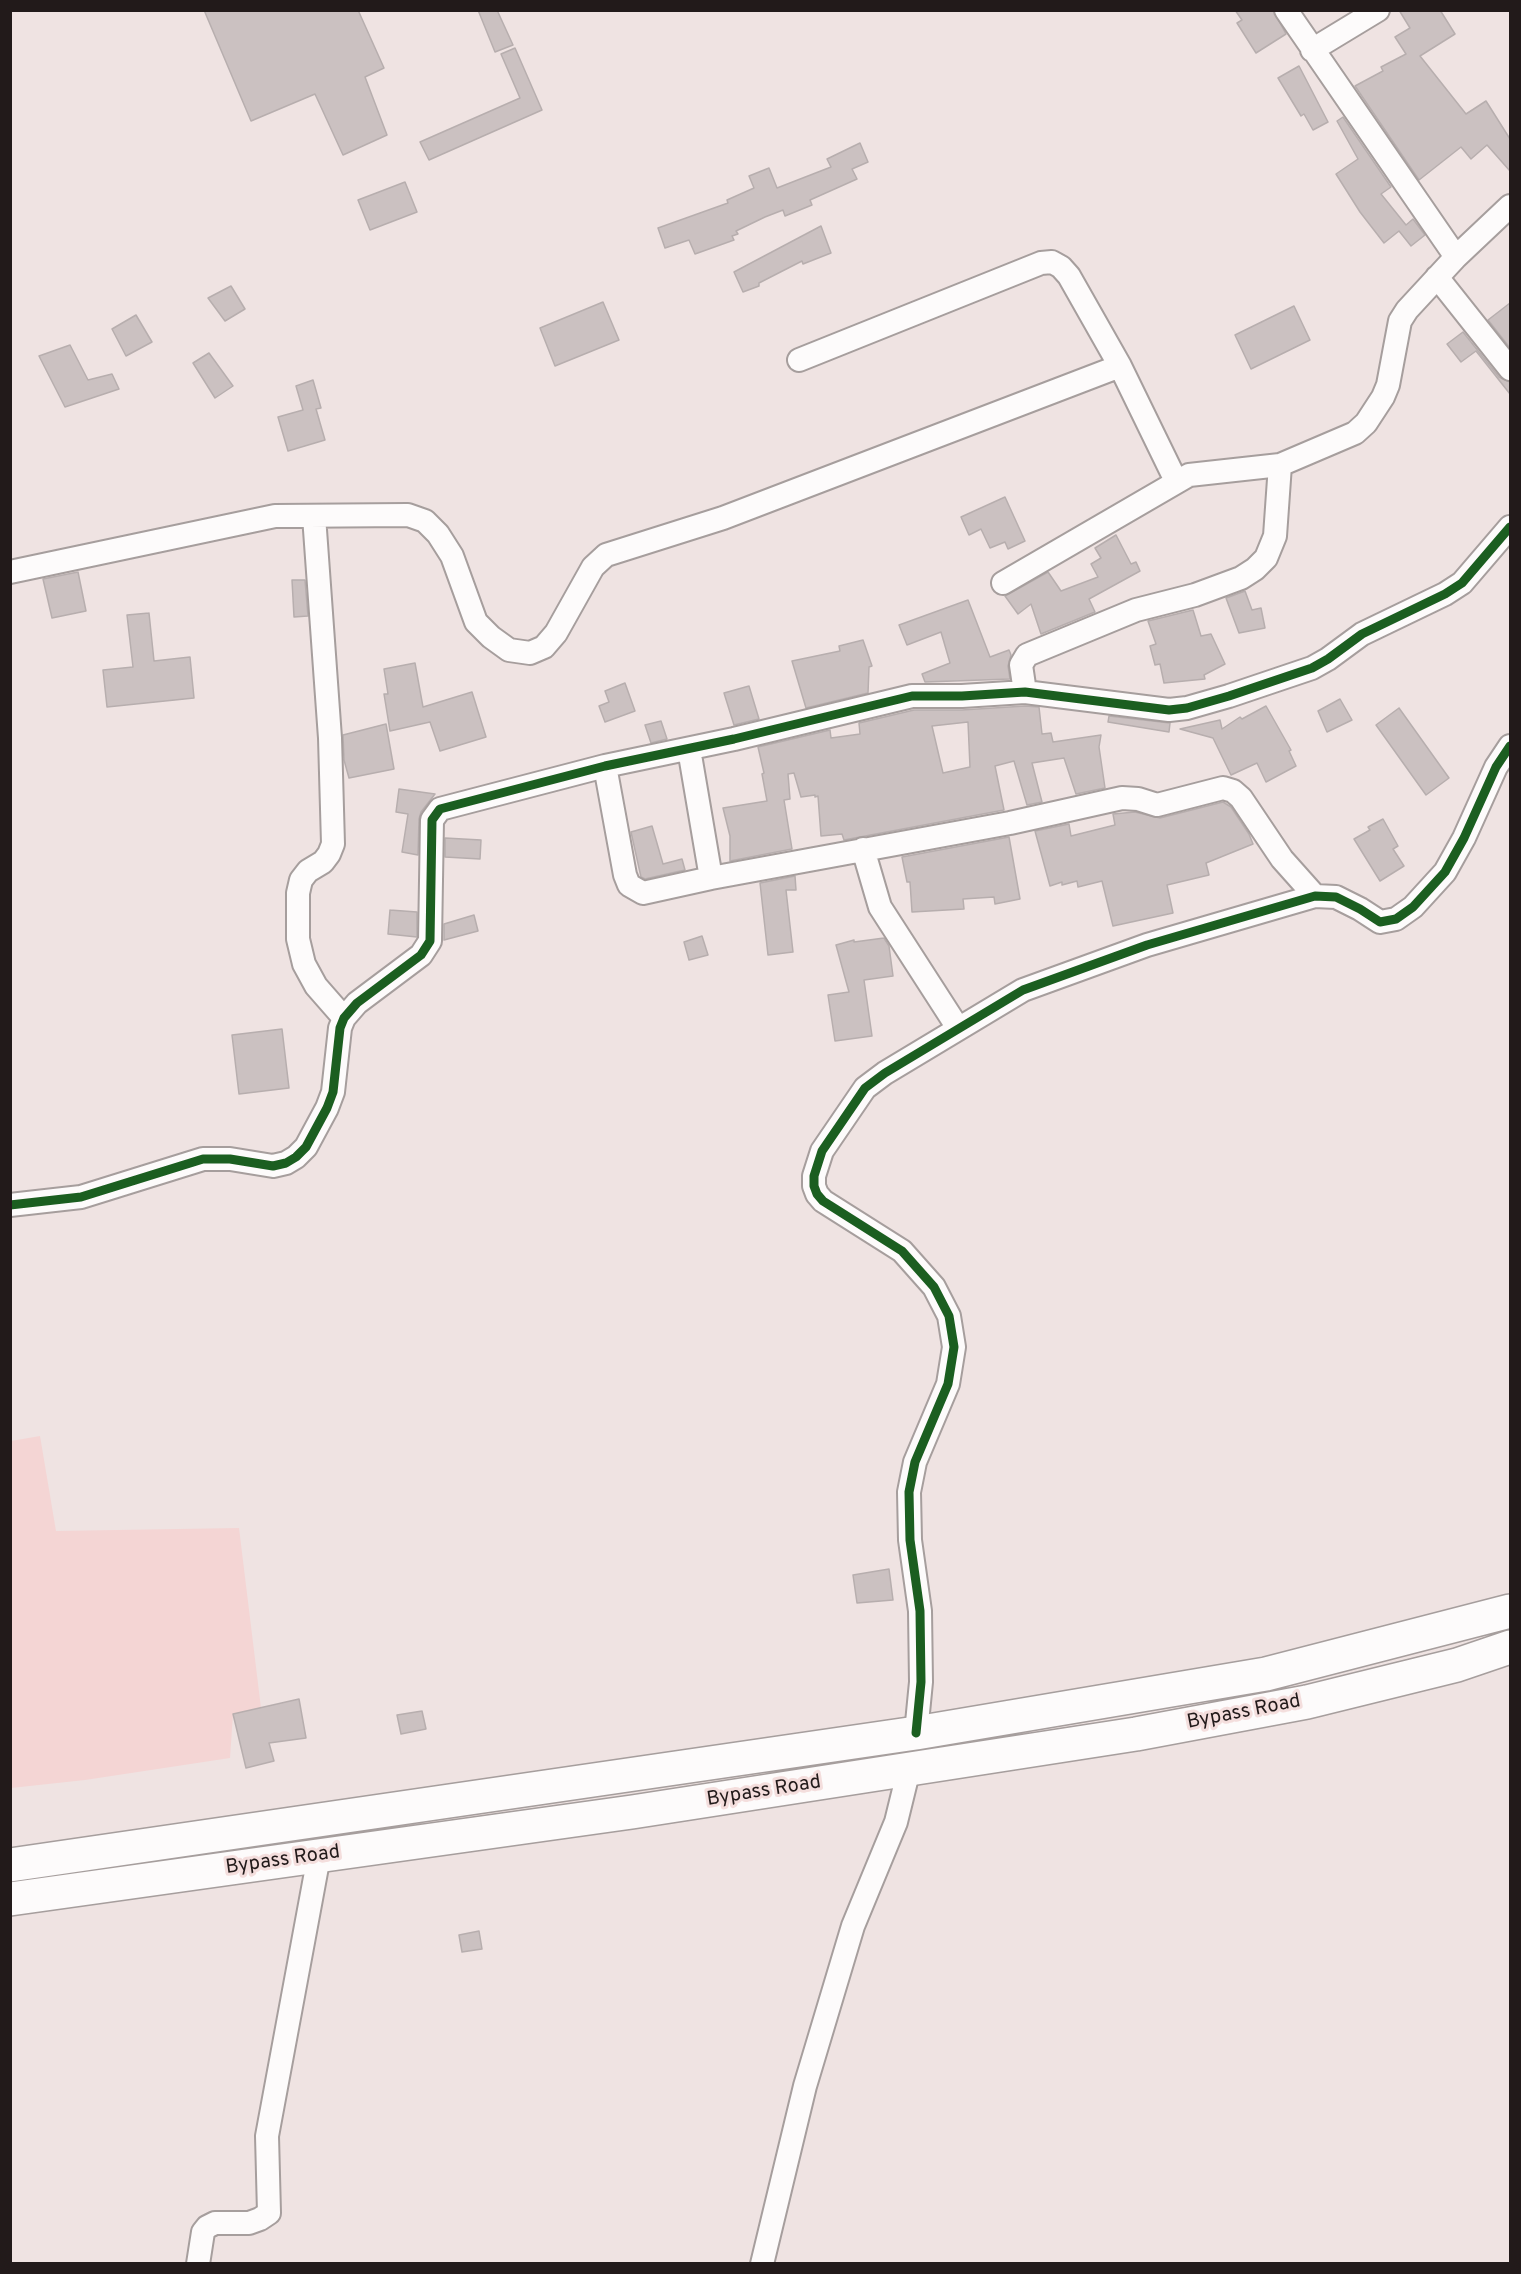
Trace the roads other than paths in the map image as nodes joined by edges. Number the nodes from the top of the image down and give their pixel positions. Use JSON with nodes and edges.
{"nodes":[{"id":1,"x":1286,"y":10,"type":"edge"},
{"id":2,"x":1378,"y":10,"type":"edge"},
{"id":3,"x":1311,"y":50,"type":"junction"},
{"id":4,"x":1510,"y":206,"type":"edge"},
{"id":5,"x":1456,"y":256,"type":"junction"},
{"id":6,"x":1437,"y":277,"type":"junction"},
{"id":7,"x":799,"y":360,"type":"dead end"},
{"id":8,"x":1120,"y":366,"type":"junction"},
{"id":9,"x":1510,"y":369,"type":"edge"},
{"id":10,"x":1280,"y":465,"type":"junction"},
{"id":11,"x":1176,"y":482,"type":"junction"},
{"id":12,"x":314,"y":516,"type":"junction"},
{"id":13,"x":1510,"y":527,"type":"edge"},
{"id":14,"x":10,"y":572,"type":"edge"},
{"id":15,"x":1003,"y":583,"type":"dead end"},
{"id":16,"x":1024,"y":692,"type":"junction"},
{"id":17,"x":1510,"y":746,"type":"edge"},
{"id":18,"x":689,"y":749,"type":"junction"},
{"id":19,"x":605,"y":766,"type":"junction"},
{"id":20,"x":863,"y":849,"type":"junction"},
{"id":21,"x":711,"y":878,"type":"junction"},
{"id":22,"x":1315,"y":897,"type":"junction"},
{"id":23,"x":344,"y":1018,"type":"junction"},
{"id":24,"x":958,"y":1028,"type":"junction"},
{"id":25,"x":10,"y":1205,"type":"edge"},
{"id":26,"x":1510,"y":1611,"type":"edge"},
{"id":27,"x":1510,"y":1647,"type":"edge"},
{"id":28,"x":916,"y":1733,"type":"junction"},
{"id":29,"x":909,"y":1769,"type":"junction"},
{"id":30,"x":319,"y":1856,"type":"junction"},
{"id":31,"x":10,"y":1865,"type":"edge"},
{"id":32,"x":10,"y":1899,"type":"edge"},
{"id":33,"x":198,"y":2264,"type":"edge"},
{"id":34,"x":762,"y":2264,"type":"edge"}],
"edges":[{"from":1,"to":3,"type":"street"},
{"from":2,"to":3,"type":"street"},
{"from":3,"to":5,"type":"street"},
{"from":4,"to":5,"type":"street"},
{"from":5,"to":6,"type":"street"},
{"from":6,"to":9,"type":"street"},
{"from":6,"to":10,"type":"street"},
{"from":7,"to":8,"type":"street"},
{"from":8,"to":11,"type":"street"},
{"from":8,"to":12,"type":"street"},
{"from":10,"to":11,"type":"street"},
{"from":10,"to":16,"type":"street"},
{"from":11,"to":15,"type":"street"},
{"from":12,"to":14,"type":"street"},
{"from":12,"to":23,"type":"street"},
{"from":13,"to":16,"type":"street"},
{"from":16,"to":18,"type":"street"},
{"from":17,"to":22,"type":"street"},
{"from":18,"to":19,"type":"street"},
{"from":18,"to":21,"type":"street"},
{"from":19,"to":21,"type":"street"},
{"from":19,"to":23,"type":"street"},
{"from":20,"to":21,"type":"street"},
{"from":20,"to":22,"type":"street"},
{"from":20,"to":24,"type":"street"},
{"from":22,"to":24,"type":"street"},
{"from":23,"to":25,"type":"street"},
{"from":24,"to":28,"type":"street"},
{"from":26,"to":28,"type":"main road","name":"Bypass Road"},
{"from":27,"to":29,"type":"main road","name":"Bypass Road"},
{"from":28,"to":31,"type":"main road","name":"Bypass Road"},
{"from":29,"to":30,"type":"main road","name":"Bypass Road"},
{"from":29,"to":34,"type":"street"},
{"from":30,"to":32,"type":"main road","name":"Bypass Road"},
{"from":30,"to":33,"type":"street"}]}
